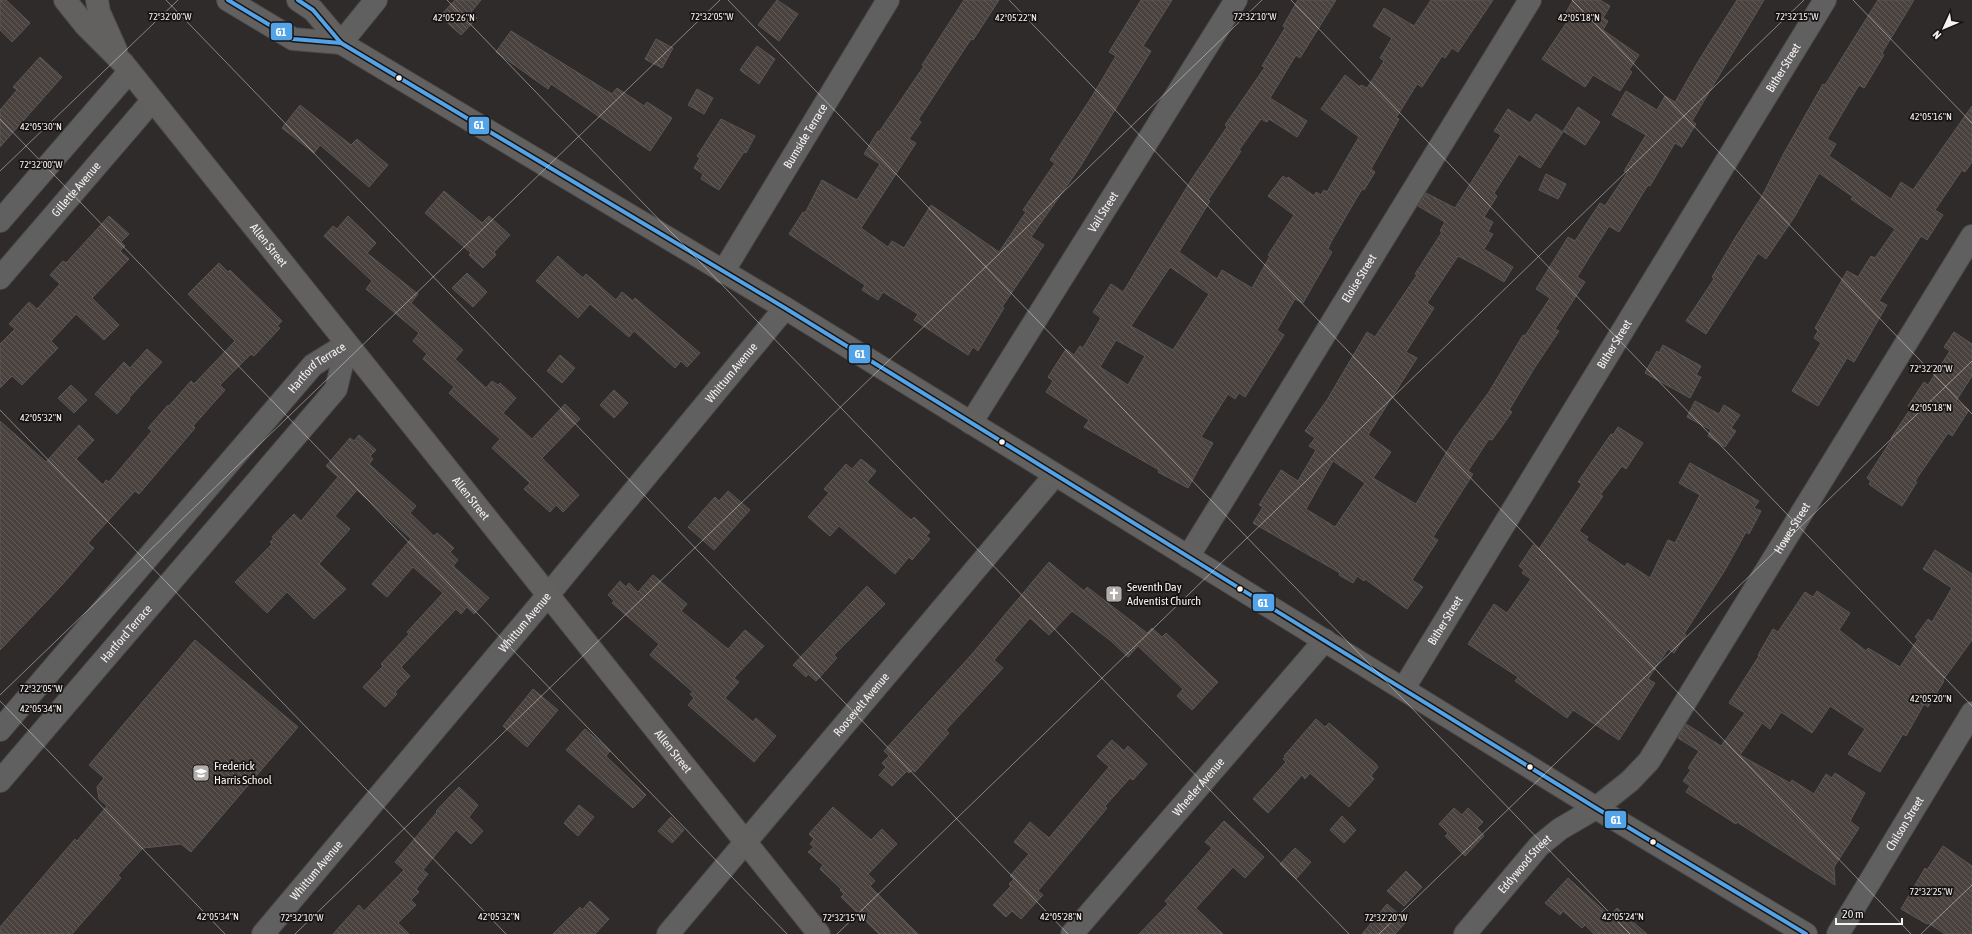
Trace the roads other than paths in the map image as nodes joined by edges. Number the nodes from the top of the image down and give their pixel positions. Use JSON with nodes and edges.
{"nodes":[{"id":1,"x":65,"y":0,"type":"edge"},
{"id":2,"x":97,"y":0,"type":"edge"},
{"id":3,"x":228,"y":0,"type":"edge"},
{"id":4,"x":298,"y":0,"type":"edge"},
{"id":5,"x":376,"y":0,"type":"edge"},
{"id":6,"x":888,"y":0,"type":"edge"},
{"id":7,"x":1236,"y":0,"type":"edge"},
{"id":8,"x":1530,"y":0,"type":"edge"},
{"id":9,"x":1825,"y":0,"type":"edge"},
{"id":10,"x":341,"y":43,"type":"junction"},
{"id":11,"x":126,"y":68,"type":"junction"},
{"id":12,"x":152,"y":101,"type":"junction"},
{"id":13,"x":0,"y":221,"type":"edge"},
{"id":14,"x":1972,"y":236,"type":"edge"},
{"id":15,"x":723,"y":272,"type":"junction"},
{"id":16,"x":0,"y":278,"type":"edge"},
{"id":17,"x":784,"y":308,"type":"junction"},
{"id":18,"x":347,"y":344,"type":"junction"},
{"id":19,"x":971,"y":424,"type":"junction"},
{"id":20,"x":1055,"y":476,"type":"junction"},
{"id":21,"x":1188,"y":557,"type":"junction"},
{"id":22,"x":548,"y":595,"type":"junction"},
{"id":23,"x":1325,"y":640,"type":"junction"},
{"id":24,"x":1404,"y":688,"type":"junction"},
{"id":25,"x":1972,"y":713,"type":"edge"},
{"id":26,"x":0,"y":730,"type":"edge"},
{"id":27,"x":0,"y":781,"type":"edge"},
{"id":28,"x":1596,"y":808,"type":"junction"},
{"id":29,"x":746,"y":842,"type":"junction"},
{"id":30,"x":263,"y":934,"type":"edge"},
{"id":31,"x":668,"y":934,"type":"edge"},
{"id":32,"x":819,"y":934,"type":"edge"},
{"id":33,"x":1072,"y":934,"type":"edge"},
{"id":34,"x":1466,"y":934,"type":"edge"},
{"id":35,"x":1806,"y":934,"type":"edge"},
{"id":36,"x":1838,"y":934,"type":"edge"}],
"edges":[{"from":1,"to":11,"type":"main road","name":"Allen Street"},
{"from":2,"to":11,"type":"main road","name":"Allen Street"},
{"from":3,"to":10,"type":"main road"},
{"from":4,"to":10,"type":"main road"},
{"from":5,"to":10,"type":"street"},
{"from":6,"to":15,"type":"street","name":"Burnside Terrace"},
{"from":7,"to":19,"type":"street","name":"Vail Street"},
{"from":8,"to":21,"type":"street","name":"Eloise Street"},
{"from":9,"to":24,"type":"street","name":"Bither Street"},
{"from":10,"to":15,"type":"main road"},
{"from":11,"to":12,"type":"main road","name":"Allen Street"},
{"from":11,"to":13,"type":"street"},
{"from":12,"to":16,"type":"street","name":"Gillette Avenue"},
{"from":12,"to":18,"type":"main road","name":"Allen Street"},
{"from":14,"to":28,"type":"street","name":"Howes Street"},
{"from":15,"to":17,"type":"main road"},
{"from":17,"to":19,"type":"main road"},
{"from":17,"to":22,"type":"street","name":"Whittum Avenue"},
{"from":18,"to":22,"type":"main road","name":"Allen Street"},
{"from":18,"to":26,"type":"street","name":"Hartford Terrace"},
{"from":18,"to":27,"type":"street","name":"Hartford Terrace"},
{"from":19,"to":20,"type":"main road"},
{"from":20,"to":21,"type":"main road"},
{"from":20,"to":29,"type":"street","name":"Roosevelt Avenue"},
{"from":21,"to":23,"type":"main road"},
{"from":22,"to":29,"type":"main road","name":"Allen Street"},
{"from":22,"to":30,"type":"street","name":"Whittum Avenue"},
{"from":23,"to":24,"type":"main road"},
{"from":23,"to":33,"type":"street","name":"Wheeler Avenue"},
{"from":24,"to":28,"type":"main road"},
{"from":25,"to":36,"type":"street","name":"Chilson Street"},
{"from":28,"to":34,"type":"street","name":"Eddywood Street"},
{"from":28,"to":35,"type":"main road"},
{"from":29,"to":31,"type":"street","name":"Roosevelt Avenue"},
{"from":29,"to":32,"type":"main road","name":"Allen Street"}]}
